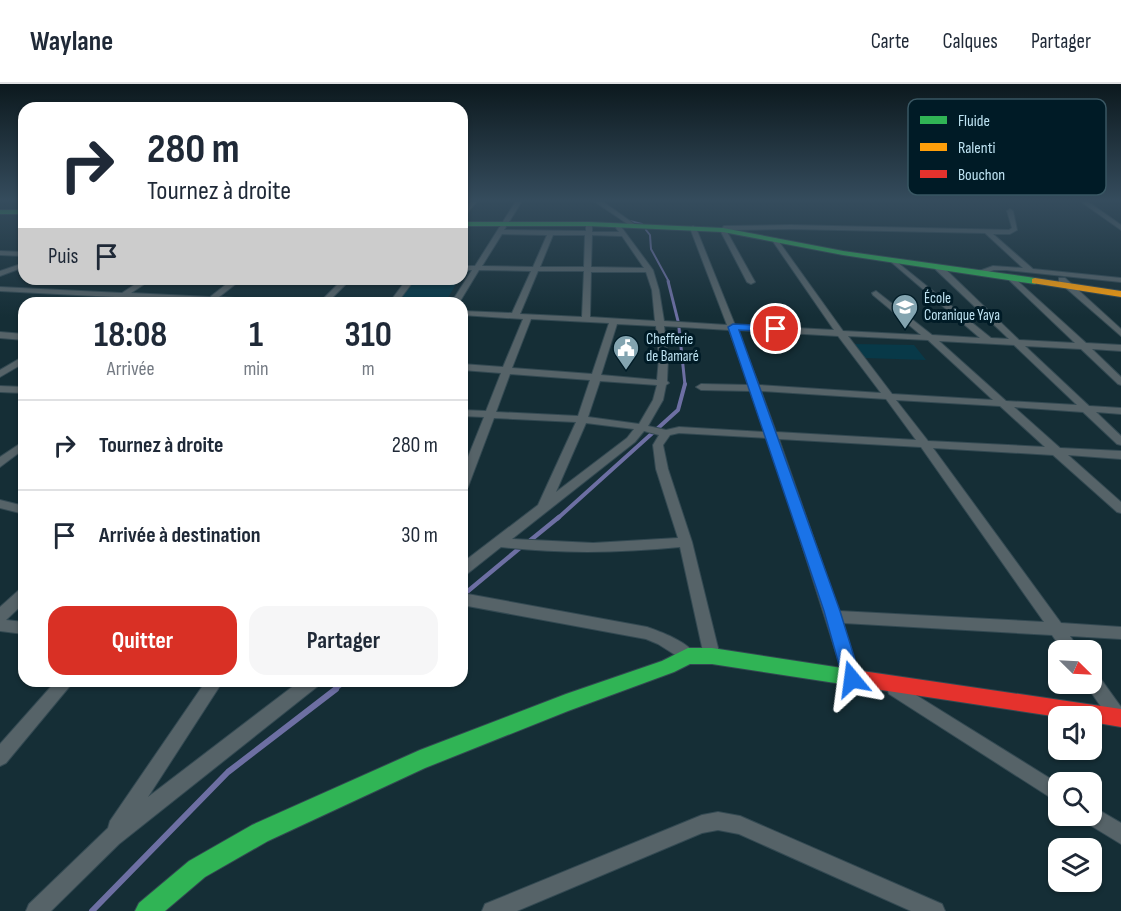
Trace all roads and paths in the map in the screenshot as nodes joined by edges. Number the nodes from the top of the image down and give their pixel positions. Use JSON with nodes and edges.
{"nodes":[{"id":1,"x":494,"y":240,"type":"edge"},
{"id":2,"x":548,"y":240,"type":"edge"},
{"id":3,"x":589,"y":240,"type":"edge"},
{"id":4,"x":632,"y":240,"type":"edge"},
{"id":5,"x":698,"y":240,"type":"edge"},
{"id":6,"x":728,"y":240,"type":"edge"},
{"id":7,"x":775,"y":240,"type":"joint"},
{"id":8,"x":996,"y":240,"type":"edge"},
{"id":9,"x":0,"y":253,"type":"edge"},
{"id":10,"x":18,"y":254,"type":"edge"},
{"id":11,"x":892,"y":260,"type":"junction"},
{"id":12,"x":18,"y":267,"type":"edge"},
{"id":13,"x":938,"y":267,"type":"junction"},
{"id":14,"x":468,"y":268,"type":"edge"},
{"id":15,"x":476,"y":268,"type":"junction"},
{"id":16,"x":536,"y":268,"type":"junction"},
{"id":17,"x":589,"y":269,"type":"junction"},
{"id":18,"x":649,"y":270,"type":"junction"},
{"id":19,"x":1121,"y":270,"type":"edge"},
{"id":20,"x":1031,"y":271,"type":"junction"},
{"id":21,"x":982,"y":273,"type":"junction"},
{"id":22,"x":1054,"y":273,"type":"junction"},
{"id":23,"x":0,"y":274,"type":"edge"},
{"id":24,"x":1012,"y":278,"type":"junction"},
{"id":25,"x":468,"y":281,"type":"edge"},
{"id":26,"x":1120,"y":281,"type":"edge"},
{"id":27,"x":751,"y":282,"type":"dead end"},
{"id":28,"x":139,"y":285,"type":"edge"},
{"id":29,"x":230,"y":285,"type":"edge"},
{"id":30,"x":341,"y":285,"type":"edge"},
{"id":31,"x":1069,"y":287,"type":"junction"},
{"id":32,"x":0,"y":289,"type":"edge"},
{"id":33,"x":876,"y":293,"type":"dead end"},
{"id":34,"x":1121,"y":294,"type":"edge"},
{"id":35,"x":123,"y":295,"type":"junction"},
{"id":36,"x":120,"y":297,"type":"edge"},
{"id":37,"x":152,"y":297,"type":"edge"},
{"id":38,"x":215,"y":297,"type":"edge"},
{"id":39,"x":329,"y":297,"type":"edge"},
{"id":40,"x":468,"y":313,"type":"edge"},
{"id":41,"x":515,"y":315,"type":"junction"},
{"id":42,"x":528,"y":316,"type":"junction"},
{"id":43,"x":586,"y":319,"type":"junction"},
{"id":44,"x":614,"y":321,"type":"junction"},
{"id":45,"x":660,"y":323,"type":"junction"},
{"id":46,"x":733,"y":327,"type":"junction"},
{"id":47,"x":840,"y":332,"type":"junction"},
{"id":48,"x":1121,"y":333,"type":"edge"},
{"id":49,"x":0,"y":335,"type":"edge"},
{"id":50,"x":18,"y":336,"type":"edge"},
{"id":51,"x":928,"y":337,"type":"junction"},
{"id":52,"x":988,"y":340,"type":"junction"},
{"id":53,"x":1016,"y":342,"type":"junction"},
{"id":54,"x":1085,"y":346,"type":"junction"},
{"id":55,"x":1121,"y":348,"type":"edge"},
{"id":56,"x":18,"y":363,"type":"edge"},
{"id":57,"x":468,"y":367,"type":"edge"},
{"id":58,"x":507,"y":370,"type":"junction"},
{"id":59,"x":0,"y":374,"type":"edge"},
{"id":60,"x":597,"y":378,"type":"junction"},
{"id":61,"x":1121,"y":382,"type":"edge"},
{"id":62,"x":664,"y":383,"type":"junction"},
{"id":63,"x":701,"y":387,"type":"dead end"},
{"id":64,"x":756,"y":388,"type":"junction"},
{"id":65,"x":0,"y":389,"type":"edge"},
{"id":66,"x":18,"y":390,"type":"edge"},
{"id":67,"x":887,"y":396,"type":"junction"},
{"id":68,"x":1004,"y":404,"type":"junction"},
{"id":69,"x":1087,"y":409,"type":"junction"},
{"id":70,"x":1121,"y":411,"type":"edge"},
{"id":71,"x":468,"y":413,"type":"edge"},
{"id":72,"x":490,"y":415,"type":"junction"},
{"id":73,"x":582,"y":421,"type":"junction"},
{"id":74,"x":643,"y":427,"type":"junction"},
{"id":75,"x":666,"y":433,"type":"junction"},
{"id":76,"x":771,"y":434,"type":"junction"},
{"id":77,"x":1121,"y":442,"type":"edge"},
{"id":78,"x":924,"y":443,"type":"junction"},
{"id":79,"x":18,"y":449,"type":"edge"},
{"id":80,"x":1056,"y":451,"type":"junction"},
{"id":81,"x":1121,"y":455,"type":"edge"},
{"id":82,"x":0,"y":463,"type":"edge"},
{"id":83,"x":468,"y":472,"type":"edge"},
{"id":84,"x":0,"y":504,"type":"edge"},
{"id":85,"x":18,"y":508,"type":"edge"},
{"id":86,"x":1121,"y":509,"type":"edge"},
{"id":87,"x":541,"y":511,"type":"junction"},
{"id":88,"x":499,"y":542,"type":"junction"},
{"id":89,"x":686,"y":542,"type":"junction"},
{"id":90,"x":468,"y":565,"type":"edge"},
{"id":91,"x":18,"y":600,"type":"edge"},
{"id":92,"x":468,"y":601,"type":"edge"},
{"id":93,"x":0,"y":616,"type":"edge"},
{"id":94,"x":834,"y":617,"type":"junction"},
{"id":95,"x":0,"y":625,"type":"edge"},
{"id":96,"x":18,"y":627,"type":"edge"},
{"id":97,"x":1056,"y":628,"type":"junction"},
{"id":98,"x":1121,"y":633,"type":"edge"},
{"id":99,"x":1064,"y":640,"type":"edge"},
{"id":100,"x":688,"y":656,"type":"junction"},
{"id":101,"x":712,"y":656,"type":"junction"},
{"id":102,"x":852,"y":679,"type":"junction"},
{"id":103,"x":889,"y":685,"type":"junction"},
{"id":104,"x":61,"y":687,"type":"edge"},
{"id":105,"x":211,"y":687,"type":"edge"},
{"id":106,"x":304,"y":687,"type":"edge"},
{"id":107,"x":1102,"y":694,"type":"edge"},
{"id":108,"x":1120,"y":718,"type":"edge"},
{"id":109,"x":0,"y":757,"type":"edge"},
{"id":110,"x":1048,"y":787,"type":"edge"},
{"id":111,"x":1102,"y":822,"type":"edge"},
{"id":112,"x":1121,"y":834,"type":"edge"},
{"id":113,"x":112,"y":837,"type":"junction"},
{"id":114,"x":36,"y":911,"type":"edge"},
{"id":115,"x":147,"y":911,"type":"edge"},
{"id":116,"x":492,"y":911,"type":"edge"},
{"id":117,"x":936,"y":911,"type":"edge"}],
"edges":[{"from":1,"to":15,"type":"street"},
{"from":2,"to":16,"type":"street"},
{"from":3,"to":17,"type":"street"},
{"from":4,"to":18,"type":"street"},
{"from":5,"to":46,"type":"street"},
{"from":6,"to":27,"type":"street"},
{"from":7,"to":11,"type":"street"},
{"from":7,"to":47,"type":"street"},
{"from":8,"to":20,"type":"street"},
{"from":9,"to":10,"type":"street"},
{"from":11,"to":13,"type":"street"},
{"from":11,"to":52,"type":"street"},
{"from":12,"to":23,"type":"street"},
{"from":13,"to":21,"type":"street"},
{"from":13,"to":53,"type":"street"},
{"from":14,"to":15,"type":"street"},
{"from":15,"to":16,"type":"street"},
{"from":15,"to":25,"type":"street"},
{"from":16,"to":17,"type":"street"},
{"from":16,"to":41,"type":"street"},
{"from":17,"to":18,"type":"street"},
{"from":17,"to":43,"type":"street"},
{"from":18,"to":45,"type":"street"},
{"from":19,"to":26,"type":"street"},
{"from":20,"to":21,"type":"street"},
{"from":20,"to":22,"type":"street"},
{"from":21,"to":24,"type":"street"},
{"from":22,"to":26,"type":"street"},
{"from":22,"to":31,"type":"street"},
{"from":24,"to":31,"type":"street"},
{"from":24,"to":54,"type":"street"},
{"from":28,"to":35,"type":"street"},
{"from":29,"to":38,"type":"street"},
{"from":30,"to":39,"type":"street"},
{"from":31,"to":34,"type":"street"},
{"from":31,"to":48,"type":"street"},
{"from":32,"to":35,"type":"street"},
{"from":33,"to":51,"type":"street"},
{"from":35,"to":36,"type":"street"},
{"from":35,"to":37,"type":"street"},
{"from":40,"to":41,"type":"street"},
{"from":41,"to":42,"type":"street"},
{"from":42,"to":43,"type":"street"},
{"from":42,"to":58,"type":"street"},
{"from":43,"to":44,"type":"street"},
{"from":44,"to":45,"type":"street"},
{"from":44,"to":60,"type":"street"},
{"from":45,"to":46,"type":"street"},
{"from":45,"to":62,"type":"street"},
{"from":46,"to":47,"type":"street"},
{"from":46,"to":64,"type":"street"},
{"from":47,"to":51,"type":"street"},
{"from":47,"to":67,"type":"street"},
{"from":49,"to":50,"type":"street"},
{"from":51,"to":52,"type":"street"},
{"from":51,"to":68,"type":"street"},
{"from":52,"to":53,"type":"street"},
{"from":53,"to":54,"type":"street"},
{"from":53,"to":69,"type":"street"},
{"from":54,"to":55,"type":"street"},
{"from":54,"to":61,"type":"street"},
{"from":56,"to":59,"type":"street"},
{"from":57,"to":58,"type":"street"},
{"from":58,"to":60,"type":"street"},
{"from":58,"to":72,"type":"street"},
{"from":60,"to":62,"type":"street"},
{"from":60,"to":73,"type":"street"},
{"from":62,"to":74,"type":"street"},
{"from":63,"to":64,"type":"street"},
{"from":64,"to":67,"type":"street"},
{"from":64,"to":76,"type":"street"},
{"from":65,"to":66,"type":"street"},
{"from":67,"to":68,"type":"street"},
{"from":67,"to":78,"type":"street"},
{"from":68,"to":69,"type":"street"},
{"from":68,"to":80,"type":"street"},
{"from":69,"to":70,"type":"street"},
{"from":69,"to":77,"type":"street"},
{"from":71,"to":72,"type":"street"},
{"from":72,"to":73,"type":"street"},
{"from":72,"to":83,"type":"street"},
{"from":73,"to":74,"type":"street"},
{"from":73,"to":87,"type":"street"},
{"from":74,"to":75,"type":"street"},
{"from":74,"to":87,"type":"street"},
{"from":75,"to":76,"type":"street"},
{"from":75,"to":89,"type":"street"},
{"from":76,"to":78,"type":"street"},
{"from":76,"to":94,"type":"street"},
{"from":78,"to":80,"type":"street"},
{"from":78,"to":97,"type":"street"},
{"from":79,"to":82,"type":"street"},
{"from":80,"to":81,"type":"street"},
{"from":80,"to":86,"type":"street"},
{"from":84,"to":85,"type":"street"},
{"from":87,"to":88,"type":"street"},
{"from":88,"to":89,"type":"street"},
{"from":88,"to":90,"type":"street"},
{"from":89,"to":101,"type":"street"},
{"from":91,"to":93,"type":"street"},
{"from":92,"to":100,"type":"street"},
{"from":94,"to":97,"type":"street"},
{"from":94,"to":102,"type":"street"},
{"from":95,"to":96,"type":"street"},
{"from":97,"to":98,"type":"street"},
{"from":97,"to":99,"type":"street"},
{"from":100,"to":101,"type":"street"},
{"from":100,"to":115,"type":"street"},
{"from":101,"to":102,"type":"street"},
{"from":102,"to":103,"type":"street"},
{"from":103,"to":108,"type":"street"},
{"from":103,"to":110,"type":"street"},
{"from":104,"to":109,"type":"street"},
{"from":105,"to":113,"type":"street"},
{"from":106,"to":113,"type":"street"},
{"from":107,"to":108,"type":"street"},
{"from":111,"to":112,"type":"street"},
{"from":113,"to":114,"type":"street"},
{"from":116,"to":117,"type":"street"}]}
